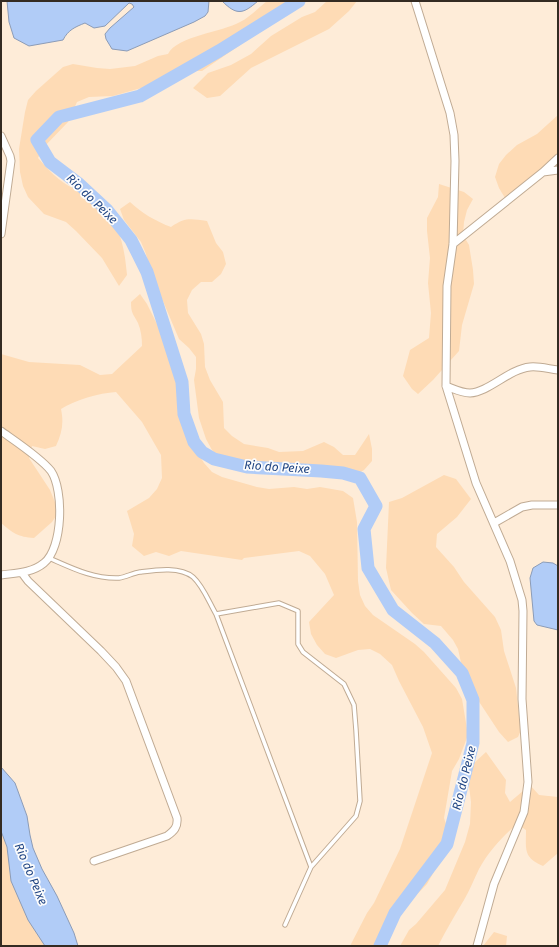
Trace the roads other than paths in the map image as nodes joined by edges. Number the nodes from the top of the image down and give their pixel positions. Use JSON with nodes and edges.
{"nodes":[{"id":1,"x":415,"y":1,"type":"edge"},
{"id":2,"x":1,"y":136,"type":"edge"},
{"id":3,"x":558,"y":158,"type":"edge"},
{"id":4,"x":558,"y":170,"type":"edge"},
{"id":5,"x":543,"y":172,"type":"junction"},
{"id":6,"x":1,"y":234,"type":"edge"},
{"id":7,"x":453,"y":244,"type":"junction"},
{"id":8,"x":558,"y":370,"type":"edge"},
{"id":9,"x":446,"y":386,"type":"junction"},
{"id":10,"x":1,"y":431,"type":"edge"},
{"id":11,"x":558,"y":504,"type":"edge"},
{"id":12,"x":494,"y":523,"type":"junction"},
{"id":13,"x":49,"y":558,"type":"junction"},
{"id":14,"x":22,"y":573,"type":"junction"},
{"id":15,"x":1,"y":575,"type":"edge"},
{"id":16,"x":216,"y":614,"type":"junction"},
{"id":17,"x":94,"y":861,"type":"dead end"},
{"id":18,"x":311,"y":867,"type":"junction"},
{"id":19,"x":285,"y":925,"type":"dead end"},
{"id":20,"x":477,"y":946,"type":"edge"}],
"edges":[{"from":1,"to":7,"type":"street"},
{"from":2,"to":6,"type":"street"},
{"from":3,"to":5,"type":"street"},
{"from":4,"to":5,"type":"street"},
{"from":5,"to":7,"type":"street"},
{"from":7,"to":9,"type":"street"},
{"from":8,"to":9,"type":"street"},
{"from":9,"to":12,"type":"street"},
{"from":10,"to":13,"type":"street"},
{"from":11,"to":12,"type":"street"},
{"from":12,"to":20,"type":"street"},
{"from":13,"to":14,"type":"street"},
{"from":13,"to":16,"type":"lane"},
{"from":14,"to":15,"type":"street"},
{"from":14,"to":17,"type":"street"},
{"from":16,"to":18,"type":"lane"},
{"from":16,"to":18,"type":"lane"},
{"from":18,"to":19,"type":"lane"}]}
